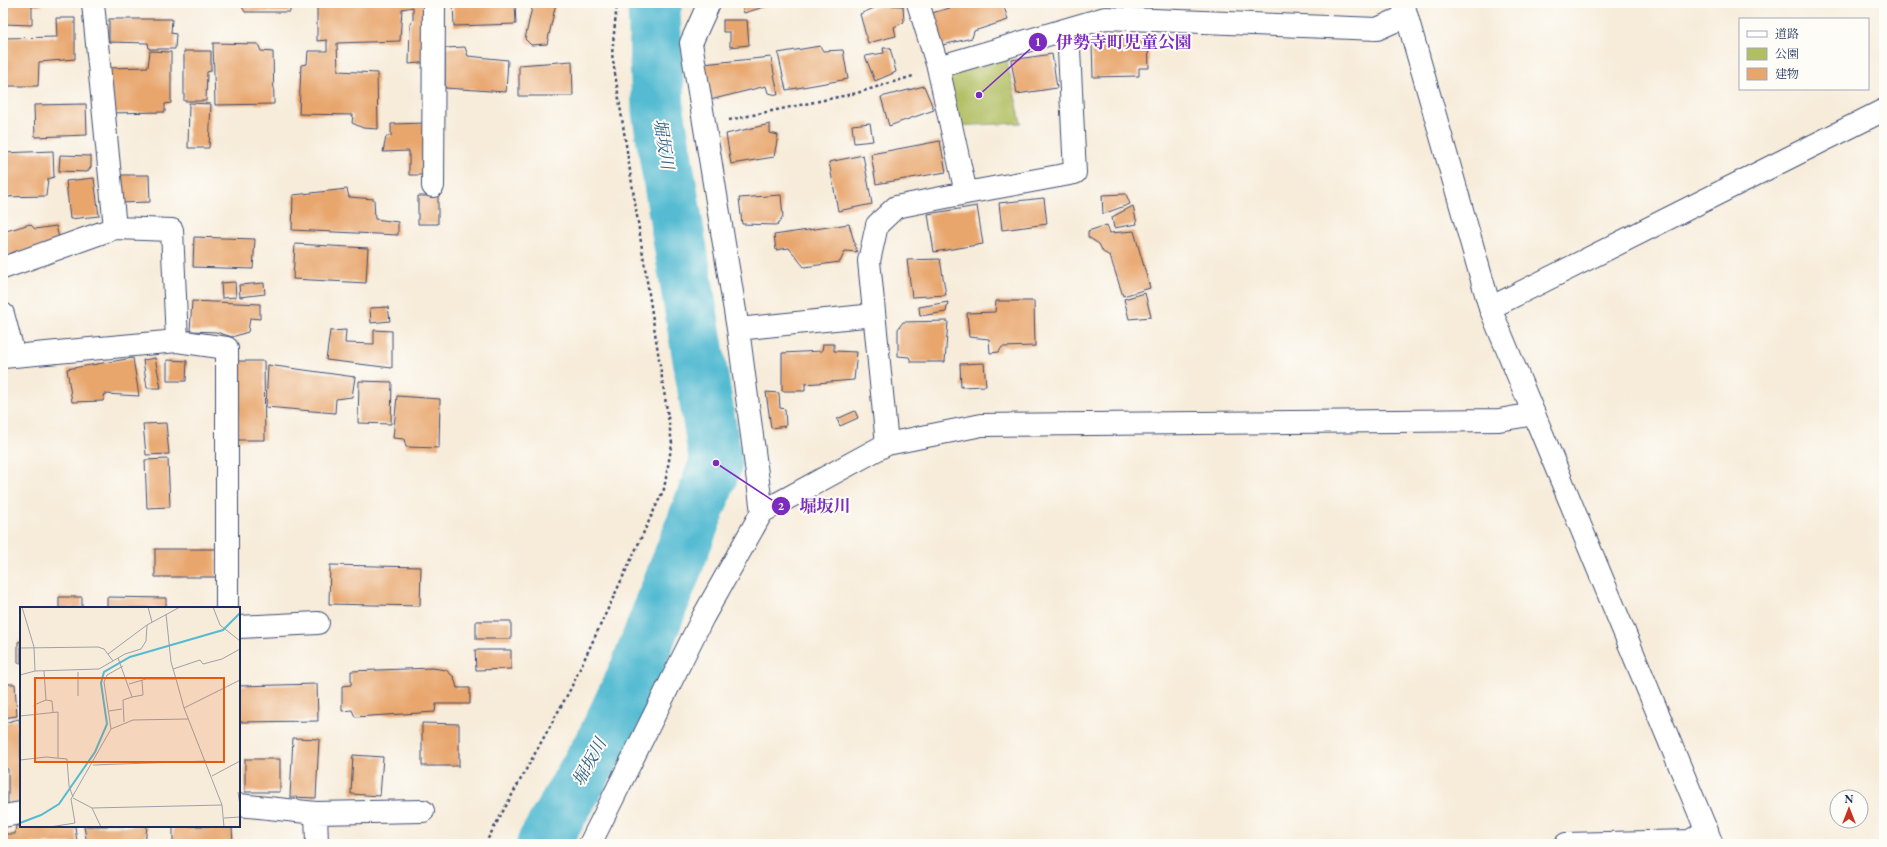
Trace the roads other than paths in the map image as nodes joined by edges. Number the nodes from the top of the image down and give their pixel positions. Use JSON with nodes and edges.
{"nodes":[{"id":1,"x":93,"y":3,"type":"edge"},
{"id":2,"x":434,"y":3,"type":"edge"},
{"id":3,"x":709,"y":3,"type":"edge"},
{"id":4,"x":918,"y":3,"type":"edge"},
{"id":5,"x":1405,"y":9,"type":"edge"},
{"id":6,"x":1068,"y":29,"type":"junction"},
{"id":7,"x":938,"y":67,"type":"junction"},
{"id":8,"x":1884,"y":110,"type":"edge"},
{"id":9,"x":433,"y":186,"type":"dead end"},
{"id":10,"x":966,"y":193,"type":"junction"},
{"id":11,"x":114,"y":228,"type":"junction"},
{"id":12,"x":3,"y":268,"type":"edge"},
{"id":13,"x":1490,"y":308,"type":"junction"},
{"id":14,"x":3,"y":314,"type":"edge"},
{"id":15,"x":874,"y":315,"type":"junction"},
{"id":16,"x":738,"y":329,"type":"junction"},
{"id":17,"x":177,"y":341,"type":"junction"},
{"id":18,"x":8,"y":356,"type":"edge"},
{"id":19,"x":1534,"y":414,"type":"junction"},
{"id":20,"x":887,"y":444,"type":"junction"},
{"id":21,"x":762,"y":512,"type":"junction"},
{"id":22,"x":227,"y":607,"type":"edge"},
{"id":23,"x":318,"y":624,"type":"dead end"},
{"id":24,"x":240,"y":627,"type":"edge"},
{"id":25,"x":240,"y":805,"type":"edge"},
{"id":26,"x":423,"y":811,"type":"dead end"},
{"id":27,"x":20,"y":813,"type":"edge"},
{"id":28,"x":316,"y":813,"type":"junction"},
{"id":29,"x":3,"y":816,"type":"edge"},
{"id":30,"x":1709,"y":837,"type":"edge"},
{"id":31,"x":317,"y":844,"type":"edge"},
{"id":32,"x":590,"y":844,"type":"edge"},
{"id":33,"x":1566,"y":844,"type":"edge"}],
"edges":[{"from":1,"to":11,"type":"street"},
{"from":2,"to":9,"type":"street"},
{"from":3,"to":16,"type":"street"},
{"from":4,"to":7,"type":"street"},
{"from":5,"to":6,"type":"street"},
{"from":5,"to":13,"type":"street"},
{"from":6,"to":7,"type":"street"},
{"from":6,"to":10,"type":"street"},
{"from":7,"to":10,"type":"street"},
{"from":8,"to":13,"type":"street"},
{"from":10,"to":15,"type":"street"},
{"from":11,"to":12,"type":"street"},
{"from":11,"to":17,"type":"street"},
{"from":13,"to":19,"type":"street"},
{"from":14,"to":18,"type":"street"},
{"from":15,"to":16,"type":"street"},
{"from":15,"to":20,"type":"street"},
{"from":16,"to":21,"type":"street"},
{"from":17,"to":18,"type":"street"},
{"from":17,"to":22,"type":"street"},
{"from":19,"to":20,"type":"street"},
{"from":19,"to":30,"type":"street"},
{"from":20,"to":21,"type":"street"},
{"from":21,"to":32,"type":"street"},
{"from":23,"to":24,"type":"street"},
{"from":25,"to":28,"type":"street"},
{"from":26,"to":28,"type":"street"},
{"from":27,"to":29,"type":"street"},
{"from":28,"to":31,"type":"street"},
{"from":30,"to":33,"type":"street"}]}
